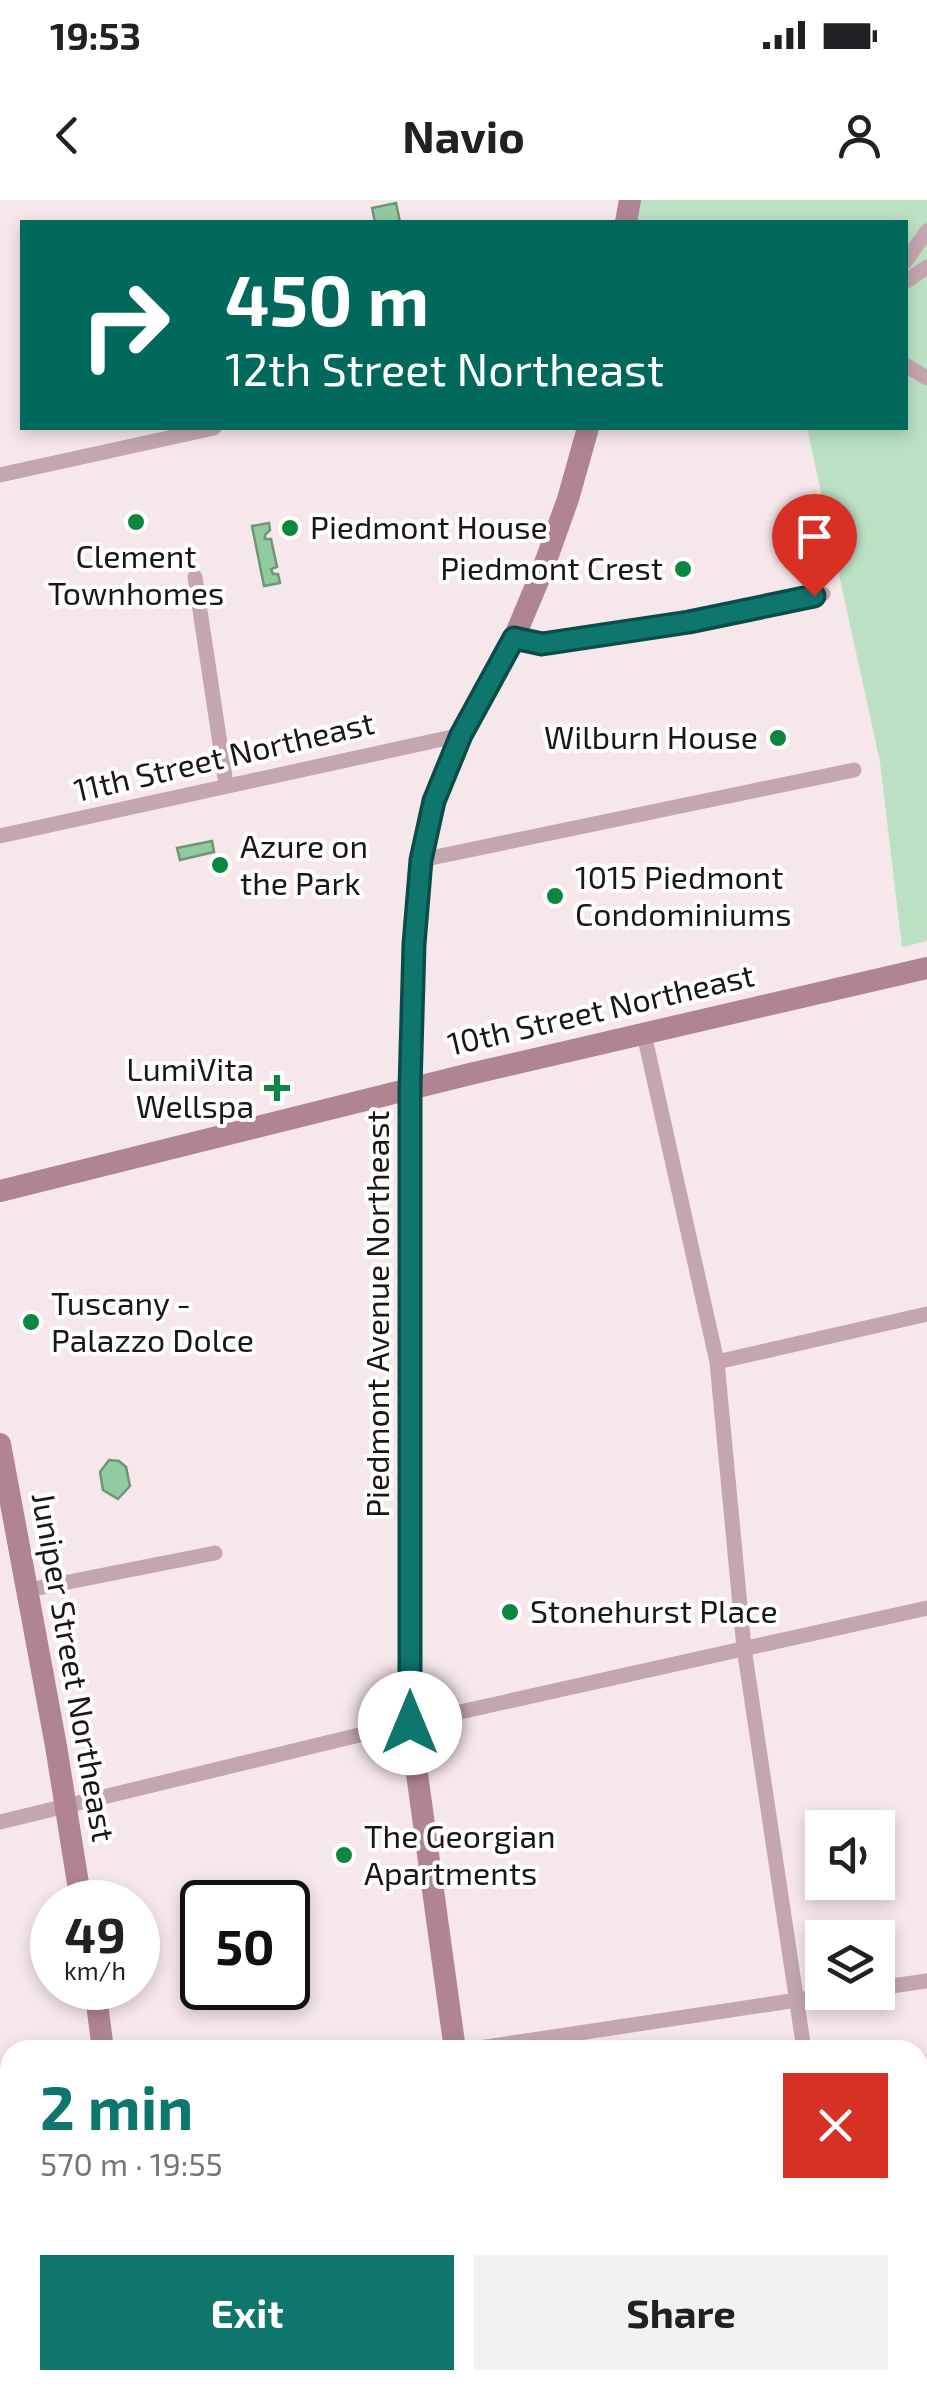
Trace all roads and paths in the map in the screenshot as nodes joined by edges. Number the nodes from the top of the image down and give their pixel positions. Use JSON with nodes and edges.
{"nodes":[{"id":1,"x":927,"y":231,"type":"edge"},
{"id":2,"x":908,"y":258,"type":"edge"},
{"id":3,"x":205,"y":430,"type":"edge"},
{"id":4,"x":587,"y":430,"type":"edge"},
{"id":5,"x":0,"y":474,"type":"edge"},
{"id":6,"x":195,"y":577,"type":"dead end"},
{"id":7,"x":823,"y":594,"type":"dead end"},
{"id":8,"x":514,"y":638,"type":"junction"},
{"id":9,"x":461,"y":735,"type":"junction"},
{"id":10,"x":854,"y":770,"type":"dead end"},
{"id":11,"x":226,"y":784,"type":"junction"},
{"id":12,"x":0,"y":836,"type":"edge"},
{"id":13,"x":421,"y":860,"type":"junction"},
{"id":14,"x":927,"y":968,"type":"edge"},
{"id":15,"x":644,"y":1034,"type":"junction"},
{"id":16,"x":410,"y":1088,"type":"junction"},
{"id":17,"x":0,"y":1191,"type":"edge"},
{"id":18,"x":927,"y":1314,"type":"edge"},
{"id":19,"x":717,"y":1362,"type":"junction"},
{"id":20,"x":0,"y":1444,"type":"edge"},
{"id":21,"x":5,"y":1497,"type":"edge"},
{"id":22,"x":215,"y":1552,"type":"dead end"},
{"id":23,"x":28,"y":1590,"type":"junction"},
{"id":24,"x":927,"y":1608,"type":"edge"},
{"id":25,"x":744,"y":1648,"type":"junction"},
{"id":26,"x":410,"y":1723,"type":"junction"},
{"id":27,"x":66,"y":1806,"type":"junction"},
{"id":28,"x":0,"y":1822,"type":"edge"},
{"id":29,"x":78,"y":1880,"type":"edge"},
{"id":30,"x":927,"y":1981,"type":"edge"},
{"id":31,"x":895,"y":1986,"type":"edge"},
{"id":32,"x":805,"y":2000,"type":"edge"},
{"id":33,"x":796,"y":2001,"type":"junction"},
{"id":34,"x":98,"y":2010,"type":"edge"},
{"id":35,"x":102,"y":2040,"type":"edge"},
{"id":36,"x":455,"y":2040,"type":"edge"},
{"id":37,"x":533,"y":2040,"type":"edge"},
{"id":38,"x":802,"y":2040,"type":"edge"}],
"edges":[{"from":1,"to":2,"type":"street"},
{"from":3,"to":5,"type":"street"},
{"from":4,"to":8,"type":"main road","name":"Piedmont Avenue Northeast"},
{"from":6,"to":11,"type":"street"},
{"from":7,"to":8,"type":"street"},
{"from":8,"to":9,"type":"main road","name":"Piedmont Avenue Northeast"},
{"from":9,"to":11,"type":"street","name":"11th Street Northeast"},
{"from":9,"to":13,"type":"main road","name":"Piedmont Avenue Northeast"},
{"from":10,"to":13,"type":"street"},
{"from":11,"to":12,"type":"street","name":"11th Street Northeast"},
{"from":13,"to":16,"type":"main road","name":"Piedmont Avenue Northeast"},
{"from":14,"to":15,"type":"main road","name":"10th Street Northeast"},
{"from":15,"to":16,"type":"main road","name":"10th Street Northeast"},
{"from":15,"to":19,"type":"street"},
{"from":16,"to":17,"type":"main road","name":"10th Street Northeast"},
{"from":16,"to":26,"type":"main road","name":"Piedmont Avenue Northeast"},
{"from":18,"to":19,"type":"street"},
{"from":19,"to":25,"type":"street"},
{"from":20,"to":21,"type":"main road","name":"Juniper Street Northeast"},
{"from":21,"to":23,"type":"main road","name":"Juniper Street Northeast"},
{"from":22,"to":23,"type":"street"},
{"from":23,"to":27,"type":"main road","name":"Juniper Street Northeast"},
{"from":24,"to":25,"type":"street"},
{"from":25,"to":26,"type":"street"},
{"from":25,"to":33,"type":"street"},
{"from":26,"to":27,"type":"street"},
{"from":26,"to":36,"type":"main road","name":"Piedmont Avenue Northeast"},
{"from":27,"to":28,"type":"street"},
{"from":27,"to":29,"type":"main road","name":"Juniper Street Northeast"},
{"from":30,"to":31,"type":"street"},
{"from":32,"to":33,"type":"street"},
{"from":33,"to":37,"type":"street"},
{"from":33,"to":38,"type":"street"},
{"from":34,"to":35,"type":"main road"}]}
